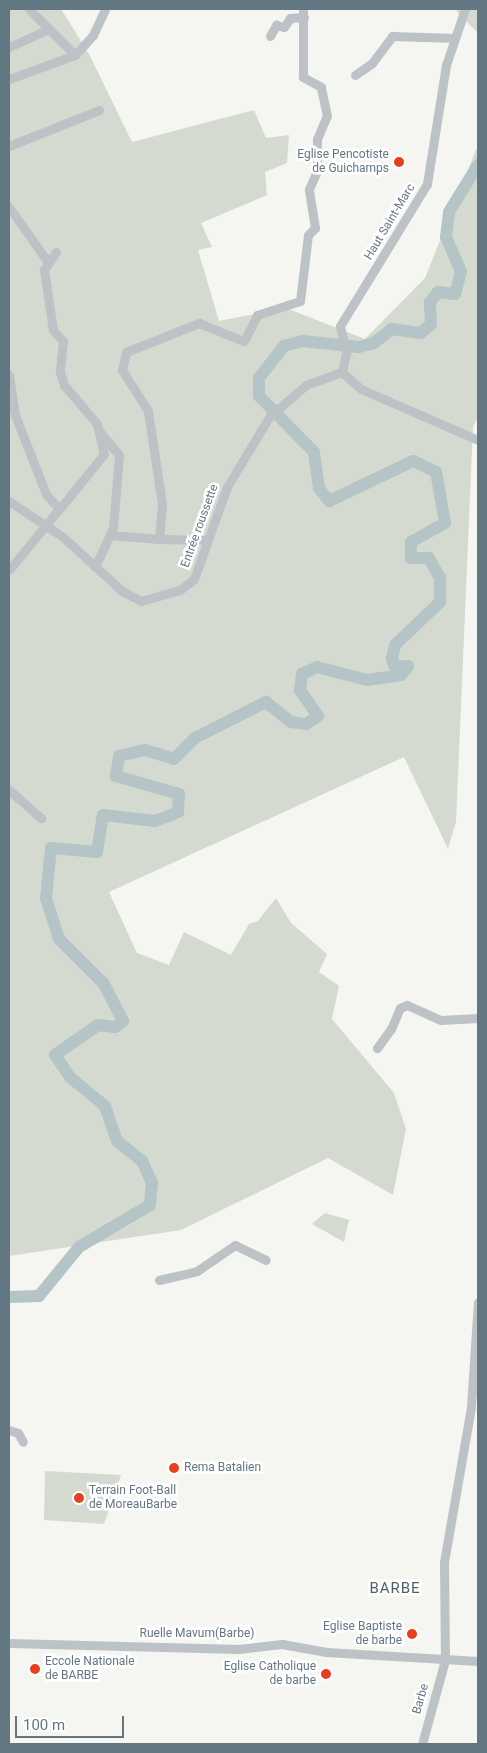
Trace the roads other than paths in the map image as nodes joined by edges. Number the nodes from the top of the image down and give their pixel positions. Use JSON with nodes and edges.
{"nodes":[{"id":1,"x":30,"y":9,"type":"edge"},
{"id":2,"x":105,"y":9,"type":"edge"},
{"id":3,"x":465,"y":9,"type":"edge"},
{"id":4,"x":303,"y":13,"type":"edge"},
{"id":5,"x":49,"y":28,"type":"junction"},
{"id":6,"x":270,"y":36,"type":"dead end"},
{"id":7,"x":455,"y":38,"type":"junction"},
{"id":8,"x":9,"y":47,"type":"edge"},
{"id":9,"x":75,"y":55,"type":"junction"},
{"id":10,"x":355,"y":75,"type":"dead end"},
{"id":11,"x":9,"y":79,"type":"edge"},
{"id":12,"x":99,"y":110,"type":"dead end"},
{"id":13,"x":9,"y":146,"type":"edge"},
{"id":14,"x":9,"y":207,"type":"edge"},
{"id":15,"x":56,"y":252,"type":"dead end"},
{"id":16,"x":48,"y":262,"type":"junction"},
{"id":17,"x":342,"y":372,"type":"junction"},
{"id":18,"x":9,"y":375,"type":"edge"},
{"id":19,"x":98,"y":428,"type":"junction"},
{"id":20,"x":478,"y":440,"type":"edge"},
{"id":21,"x":9,"y":501,"type":"edge"},
{"id":22,"x":57,"y":512,"type":"junction"},
{"id":23,"x":45,"y":526,"type":"junction"},
{"id":24,"x":110,"y":535,"type":"junction"},
{"id":25,"x":159,"y":539,"type":"junction"},
{"id":26,"x":208,"y":540,"type":"junction"},
{"id":27,"x":95,"y":567,"type":"junction"},
{"id":28,"x":9,"y":570,"type":"edge"},
{"id":29,"x":9,"y":790,"type":"edge"},
{"id":30,"x":41,"y":818,"type":"dead end"},
{"id":31,"x":478,"y":1018,"type":"edge"},
{"id":32,"x":377,"y":1048,"type":"dead end"},
{"id":33,"x":266,"y":1260,"type":"dead end"},
{"id":34,"x":160,"y":1280,"type":"dead end"},
{"id":35,"x":478,"y":1302,"type":"edge"},
{"id":36,"x":475,"y":1408,"type":"edge"},
{"id":37,"x":9,"y":1430,"type":"edge"},
{"id":38,"x":23,"y":1442,"type":"dead end"},
{"id":39,"x":9,"y":1643,"type":"edge"},
{"id":40,"x":445,"y":1660,"type":"junction"},
{"id":41,"x":478,"y":1661,"type":"edge"},
{"id":42,"x":422,"y":1744,"type":"edge"}],
"edges":[{"from":1,"to":5,"type":"street"},
{"from":2,"to":9,"type":"street"},
{"from":3,"to":7,"type":"street","name":"Haut Saint-Marc"},
{"from":4,"to":6,"type":"street"},
{"from":4,"to":25,"type":"street"},
{"from":5,"to":8,"type":"street"},
{"from":5,"to":9,"type":"street"},
{"from":7,"to":10,"type":"street"},
{"from":7,"to":17,"type":"street","name":"Haut Saint-Marc"},
{"from":9,"to":11,"type":"street"},
{"from":12,"to":13,"type":"street"},
{"from":14,"to":16,"type":"street"},
{"from":15,"to":16,"type":"street"},
{"from":16,"to":19,"type":"street"},
{"from":17,"to":20,"type":"street"},
{"from":17,"to":26,"type":"street","name":"Entrée roussette"},
{"from":18,"to":22,"type":"street"},
{"from":19,"to":22,"type":"street"},
{"from":19,"to":24,"type":"street"},
{"from":21,"to":23,"type":"street","name":"Entrée roussette"},
{"from":22,"to":23,"type":"street"},
{"from":23,"to":27,"type":"street","name":"Entrée roussette"},
{"from":23,"to":28,"type":"street"},
{"from":24,"to":25,"type":"street"},
{"from":24,"to":27,"type":"street"},
{"from":25,"to":26,"type":"street"},
{"from":26,"to":27,"type":"street","name":"Entrée roussette"},
{"from":29,"to":30,"type":"street"},
{"from":31,"to":32,"type":"street"},
{"from":33,"to":34,"type":"street"},
{"from":35,"to":36,"type":"street","name":"Barbe"},
{"from":36,"to":40,"type":"street","name":"Barbe"},
{"from":37,"to":38,"type":"street"},
{"from":39,"to":40,"type":"street","name":"Ruelle Mavum(Barbe)"},
{"from":40,"to":41,"type":"street","name":"Ruelle Mavum(Barbe)"},
{"from":40,"to":42,"type":"street","name":"Barbe"}]}
